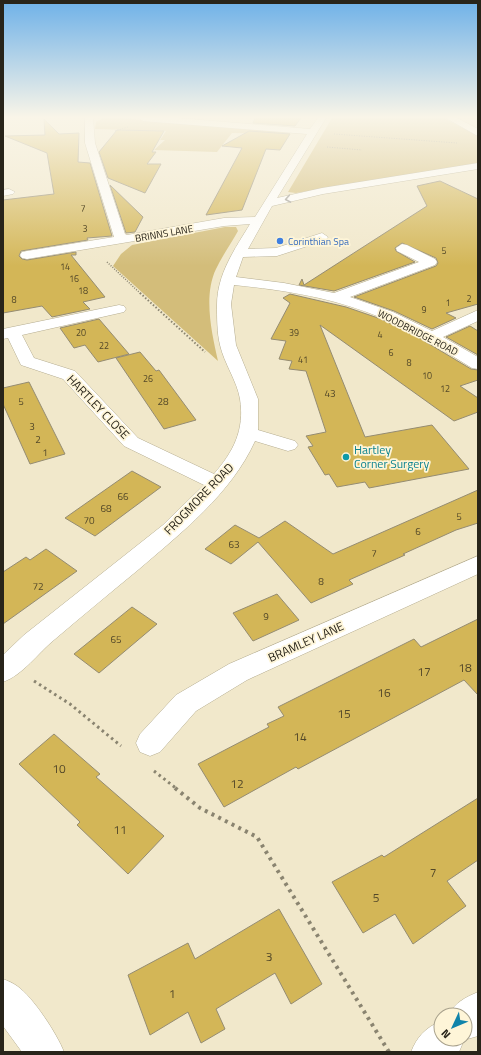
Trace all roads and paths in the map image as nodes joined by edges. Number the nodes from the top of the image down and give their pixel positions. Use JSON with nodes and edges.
{"nodes":[{"id":1,"x":101,"y":167,"type":"edge"},
{"id":2,"x":291,"y":167,"type":"edge"},
{"id":3,"x":470,"y":167,"type":"edge"},
{"id":4,"x":268,"y":203,"type":"junction"},
{"id":5,"x":259,"y":220,"type":"junction"},
{"id":6,"x":322,"y":237,"type":"dead end"},
{"id":7,"x":126,"y":239,"type":"junction"},
{"id":8,"x":97,"y":245,"type":"junction"},
{"id":9,"x":402,"y":248,"type":"dead end"},
{"id":10,"x":238,"y":253,"type":"junction"},
{"id":11,"x":28,"y":254,"type":"dead end"},
{"id":12,"x":228,"y":280,"type":"junction"},
{"id":13,"x":334,"y":298,"type":"junction"},
{"id":14,"x":119,"y":309,"type":"dead end"},
{"id":15,"x":478,"y":315,"type":"edge"},
{"id":16,"x":8,"y":333,"type":"edge"},
{"id":17,"x":431,"y":337,"type":"junction"},
{"id":18,"x":478,"y":364,"type":"edge"},
{"id":19,"x":242,"y":380,"type":"junction"},
{"id":20,"x":249,"y":433,"type":"junction"},
{"id":21,"x":288,"y":445,"type":"dead end"},
{"id":22,"x":217,"y":484,"type":"junction"},
{"id":23,"x":478,"y":564,"type":"edge"},
{"id":24,"x":6,"y":668,"type":"edge"},
{"id":25,"x":125,"y":749,"type":"dead end"},
{"id":26,"x":149,"y":755,"type":"joint"},
{"id":27,"x":3,"y":998,"type":"edge"},
{"id":28,"x":45,"y":1052,"type":"edge"},
{"id":29,"x":389,"y":1052,"type":"edge"}],
"edges":[{"from":1,"to":7,"type":"street","name":"BRINNS LANE"},
{"from":2,"to":4,"type":"street","name":"FROGMORE ROAD"},
{"from":3,"to":4,"type":"street","one_way":true},
{"from":4,"to":5,"type":"street","name":"FROGMORE ROAD"},
{"from":5,"to":7,"type":"street","name":"BRINNS LANE"},
{"from":5,"to":10,"type":"street","name":"FROGMORE ROAD"},
{"from":6,"to":10,"type":"street"},
{"from":7,"to":8,"type":"street"},
{"from":8,"to":11,"type":"street"},
{"from":8,"to":19,"type":"path"},
{"from":9,"to":13,"type":"street"},
{"from":10,"to":12,"type":"street","name":"FROGMORE ROAD"},
{"from":12,"to":13,"type":"street","name":"WOODBRIDGE ROAD"},
{"from":12,"to":19,"type":"street","name":"FROGMORE ROAD"},
{"from":13,"to":17,"type":"street","name":"WOODBRIDGE ROAD"},
{"from":14,"to":16,"type":"street","name":"HARTLEY CLOSE"},
{"from":15,"to":17,"type":"street"},
{"from":16,"to":22,"type":"street","name":"HARTLEY CLOSE"},
{"from":17,"to":18,"type":"street","name":"WOODBRIDGE ROAD"},
{"from":19,"to":20,"type":"street","name":"FROGMORE ROAD"},
{"from":20,"to":21,"type":"street"},
{"from":20,"to":22,"type":"street","name":"FROGMORE ROAD"},
{"from":22,"to":24,"type":"street","name":"FROGMORE ROAD"},
{"from":23,"to":26,"type":"street","name":"BRAMLEY LANE"},
{"from":24,"to":25,"type":"path"},
{"from":26,"to":29,"type":"path"},
{"from":27,"to":28,"type":"street"}]}
